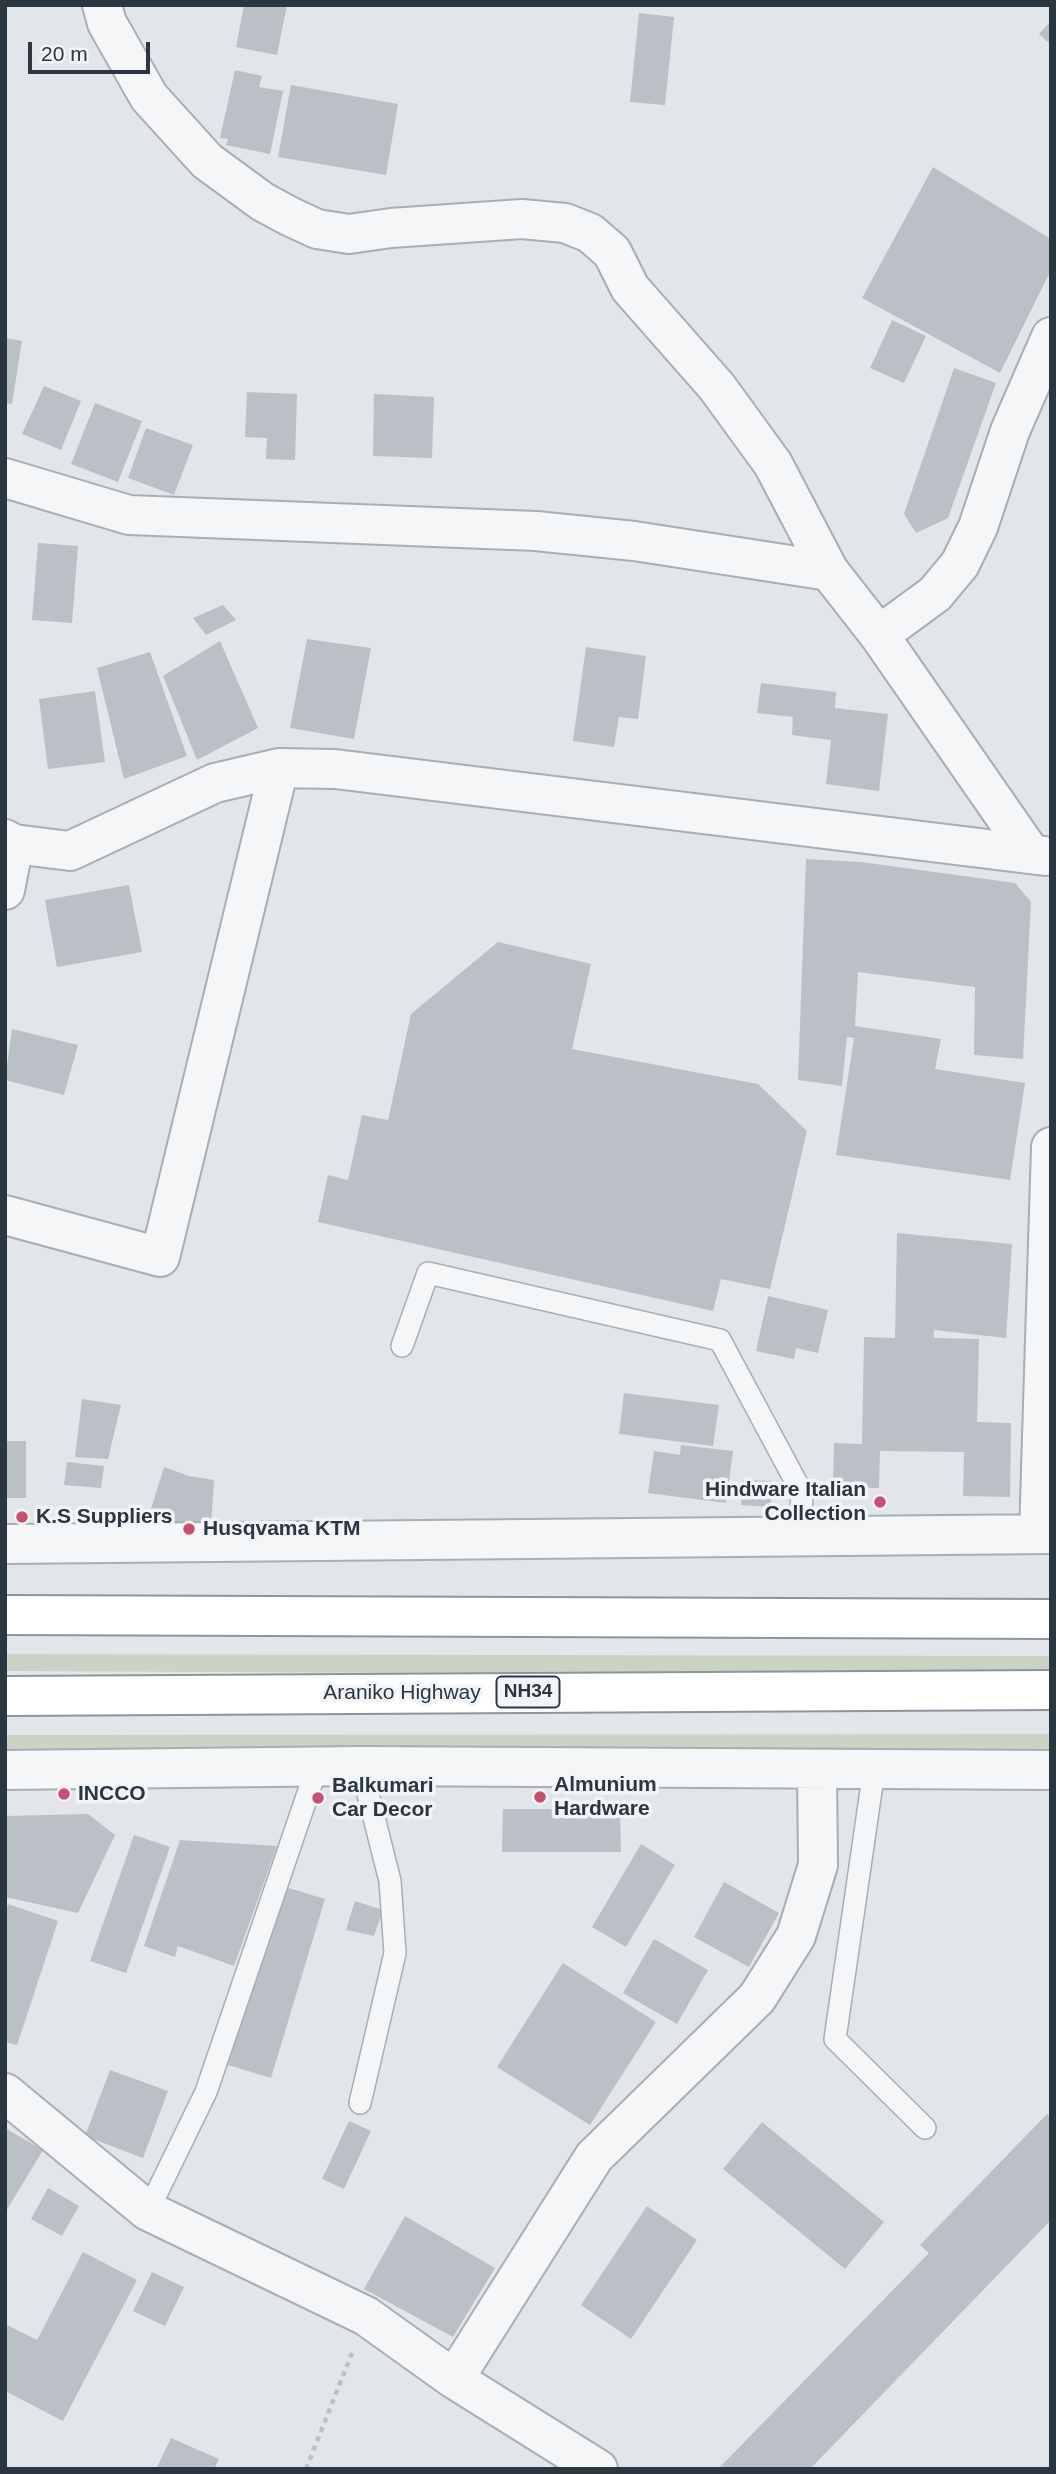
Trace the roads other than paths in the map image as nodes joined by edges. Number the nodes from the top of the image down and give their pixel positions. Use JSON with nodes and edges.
{"nodes":[{"id":1,"x":102,"y":5,"type":"edge"},
{"id":2,"x":1051,"y":337,"type":"edge"},
{"id":3,"x":5,"y":478,"type":"edge"},
{"id":4,"x":829,"y":571,"type":"junction"},
{"id":5,"x":879,"y":635,"type":"junction"},
{"id":6,"x":279,"y":768,"type":"junction"},
{"id":7,"x":10,"y":842,"type":"edge"},
{"id":8,"x":1041,"y":855,"type":"edge"},
{"id":9,"x":5,"y":890,"type":"edge"},
{"id":10,"x":1051,"y":1147,"type":"edge"},
{"id":11,"x":5,"y":1215,"type":"edge"},
{"id":12,"x":402,"y":1346,"type":"dead end"},
{"id":13,"x":1045,"y":1534,"type":"edge"},
{"id":14,"x":800,"y":1536,"type":"junction"},
{"id":15,"x":5,"y":1544,"type":"edge"},
{"id":16,"x":5,"y":1615,"type":"edge"},
{"id":17,"x":1051,"y":1619,"type":"edge"},
{"id":18,"x":1051,"y":1690,"type":"edge"},
{"id":19,"x":5,"y":1696,"type":"edge"},
{"id":20,"x":362,"y":1766,"type":"junction"},
{"id":21,"x":317,"y":1767,"type":"junction"},
{"id":22,"x":817,"y":1769,"type":"junction"},
{"id":23,"x":5,"y":1770,"type":"edge"},
{"id":24,"x":874,"y":1770,"type":"junction"},
{"id":25,"x":1051,"y":1770,"type":"edge"},
{"id":26,"x":5,"y":2093,"type":"edge"},
{"id":27,"x":360,"y":2103,"type":"dead end"},
{"id":28,"x":925,"y":2127,"type":"dead end"},
{"id":29,"x":148,"y":2211,"type":"junction"},
{"id":30,"x":454,"y":2379,"type":"junction"},
{"id":31,"x":598,"y":2469,"type":"edge"}],
"edges":[{"from":1,"to":4,"type":"street"},
{"from":2,"to":5,"type":"street"},
{"from":3,"to":4,"type":"street"},
{"from":4,"to":5,"type":"street"},
{"from":5,"to":8,"type":"street"},
{"from":6,"to":7,"type":"street"},
{"from":6,"to":8,"type":"street"},
{"from":6,"to":11,"type":"street"},
{"from":7,"to":9,"type":"street"},
{"from":10,"to":13,"type":"street"},
{"from":12,"to":14,"type":"lane"},
{"from":13,"to":14,"type":"street"},
{"from":14,"to":15,"type":"street"},
{"from":16,"to":17,"type":"highway"},
{"from":18,"to":19,"type":"highway","name":"Araniko Highway","number":"NH34"},
{"from":20,"to":21,"type":"street"},
{"from":20,"to":22,"type":"street"},
{"from":20,"to":27,"type":"lane"},
{"from":21,"to":23,"type":"street"},
{"from":21,"to":29,"type":"lane"},
{"from":22,"to":24,"type":"street"},
{"from":22,"to":30,"type":"street"},
{"from":24,"to":25,"type":"street"},
{"from":24,"to":28,"type":"lane"},
{"from":26,"to":29,"type":"street"},
{"from":29,"to":30,"type":"street"},
{"from":30,"to":31,"type":"street"}]}
